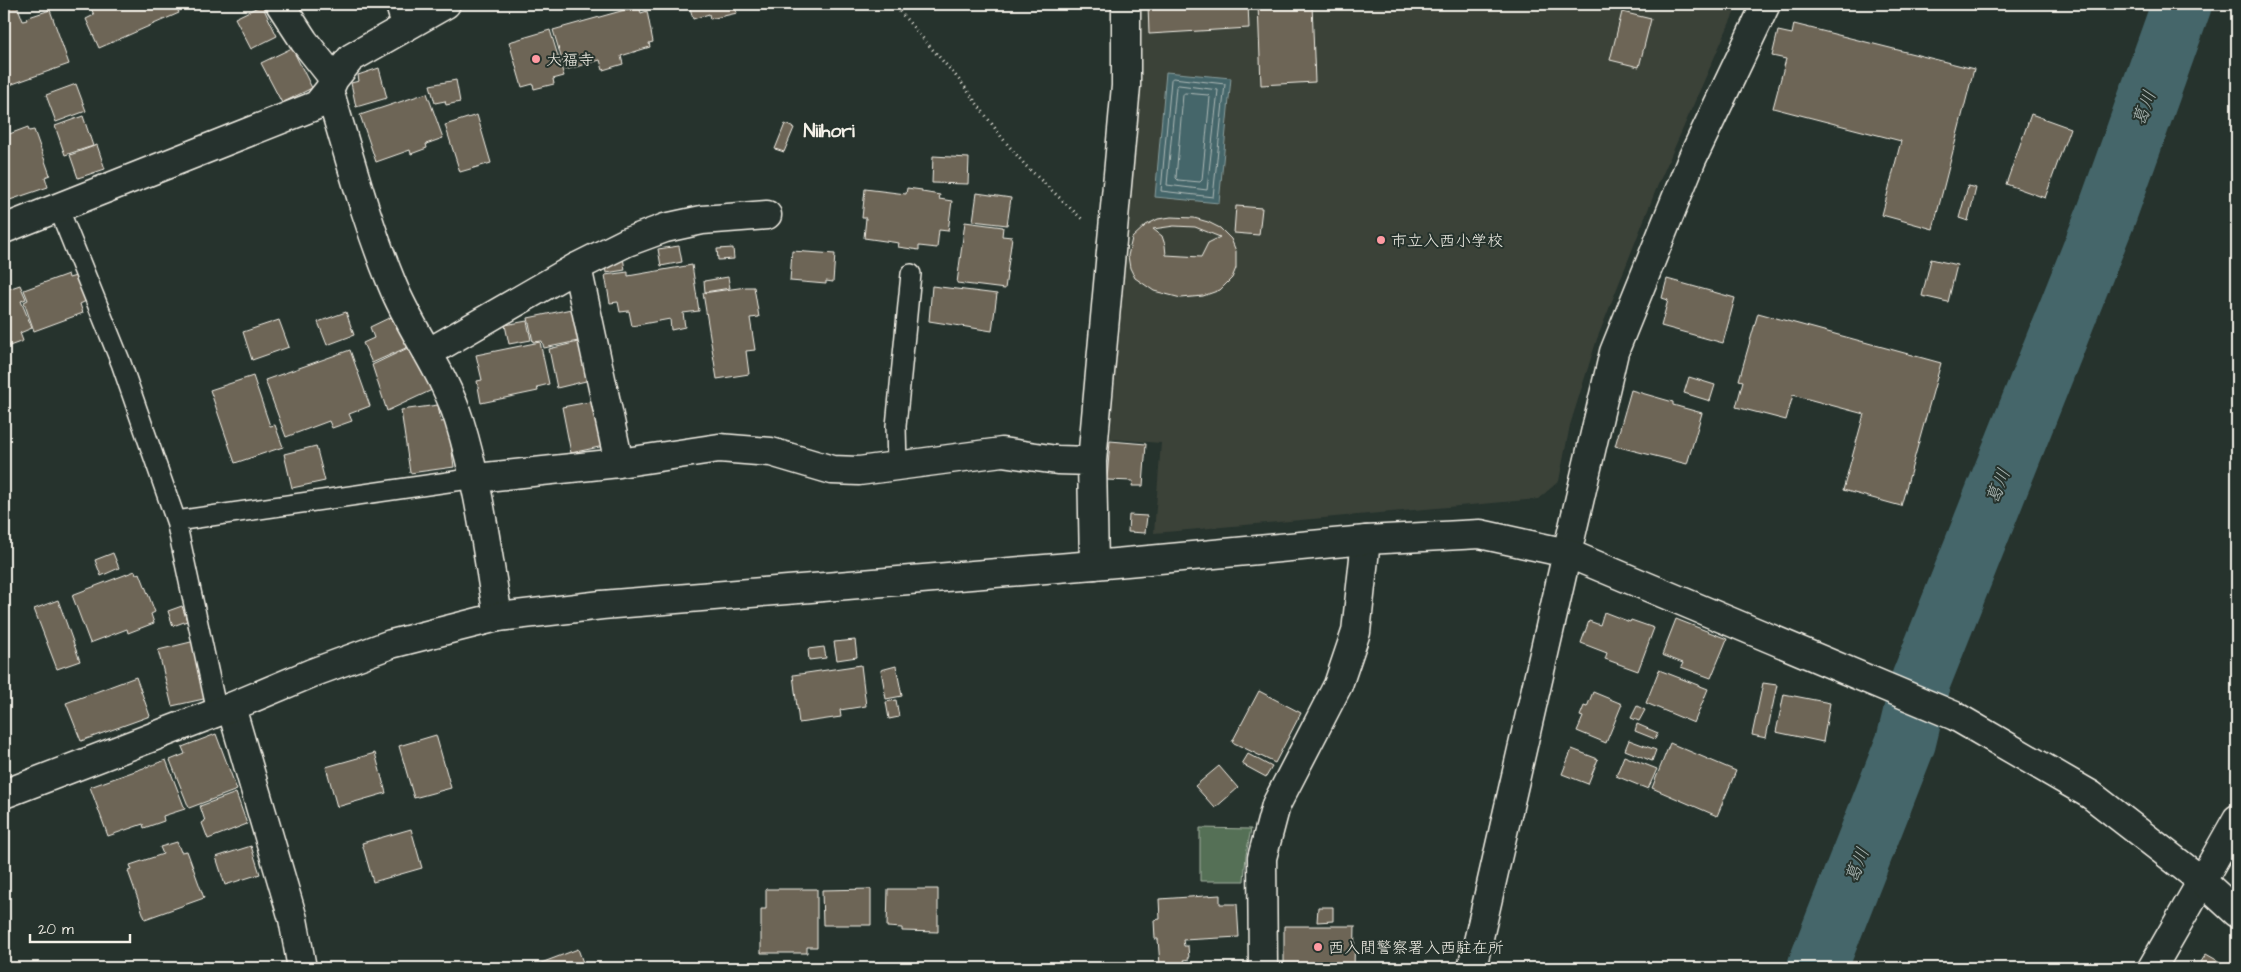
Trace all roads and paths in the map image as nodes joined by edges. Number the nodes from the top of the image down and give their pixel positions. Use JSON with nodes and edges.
{"nodes":[{"id":1,"x":280,"y":4,"type":"edge"},
{"id":2,"x":446,"y":4,"type":"edge"},
{"id":3,"x":893,"y":4,"type":"edge"},
{"id":4,"x":1126,"y":4,"type":"edge"},
{"id":5,"x":1766,"y":4,"type":"edge"},
{"id":6,"x":398,"y":16,"type":"edge"},
{"id":7,"x":331,"y":84,"type":"junction"},
{"id":8,"x":58,"y":208,"type":"junction"},
{"id":9,"x":767,"y":215,"type":"dead end"},
{"id":10,"x":4,"y":229,"type":"edge"},
{"id":11,"x":1111,"y":248,"type":"junction"},
{"id":12,"x":576,"y":267,"type":"junction"},
{"id":13,"x":911,"y":274,"type":"dead end"},
{"id":14,"x":428,"y":353,"type":"junction"},
{"id":15,"x":1092,"y":460,"type":"junction"},
{"id":16,"x":619,"y":463,"type":"junction"},
{"id":17,"x":897,"y":467,"type":"junction"},
{"id":18,"x":476,"y":478,"type":"junction"},
{"id":19,"x":176,"y":521,"type":"junction"},
{"id":20,"x":1366,"y":540,"type":"junction"},
{"id":21,"x":1567,"y":554,"type":"junction"},
{"id":22,"x":1094,"y":565,"type":"junction"},
{"id":23,"x":498,"y":617,"type":"junction"},
{"id":24,"x":224,"y":709,"type":"junction"},
{"id":25,"x":4,"y":794,"type":"edge"},
{"id":26,"x":2237,"y":820,"type":"edge"},
{"id":27,"x":2202,"y":881,"type":"junction"},
{"id":28,"x":2237,"y":913,"type":"edge"},
{"id":29,"x":302,"y":968,"type":"edge"},
{"id":30,"x":1263,"y":968,"type":"edge"},
{"id":31,"x":1472,"y":968,"type":"edge"},
{"id":32,"x":2152,"y":968,"type":"edge"}],
"edges":[{"from":1,"to":7,"type":"street"},
{"from":2,"to":6,"type":"street"},
{"from":3,"to":11,"type":"path"},
{"from":4,"to":11,"type":"street"},
{"from":5,"to":21,"type":"street"},
{"from":6,"to":7,"type":"street"},
{"from":7,"to":8,"type":"street"},
{"from":7,"to":14,"type":"street"},
{"from":8,"to":10,"type":"street"},
{"from":8,"to":19,"type":"lane"},
{"from":9,"to":12,"type":"street"},
{"from":11,"to":15,"type":"street"},
{"from":12,"to":14,"type":"street"},
{"from":12,"to":16,"type":"street"},
{"from":13,"to":17,"type":"lane"},
{"from":14,"to":18,"type":"street"},
{"from":15,"to":17,"type":"street"},
{"from":15,"to":22,"type":"street"},
{"from":16,"to":17,"type":"street"},
{"from":16,"to":18,"type":"street"},
{"from":18,"to":19,"type":"lane"},
{"from":18,"to":23,"type":"street"},
{"from":19,"to":24,"type":"lane"},
{"from":20,"to":21,"type":"street"},
{"from":20,"to":22,"type":"street"},
{"from":20,"to":30,"type":"street"},
{"from":21,"to":27,"type":"street"},
{"from":21,"to":31,"type":"street"},
{"from":22,"to":23,"type":"street"},
{"from":23,"to":24,"type":"street"},
{"from":24,"to":25,"type":"street"},
{"from":24,"to":29,"type":"street"},
{"from":26,"to":27,"type":"street"},
{"from":27,"to":28,"type":"street"},
{"from":27,"to":32,"type":"street"}]}
